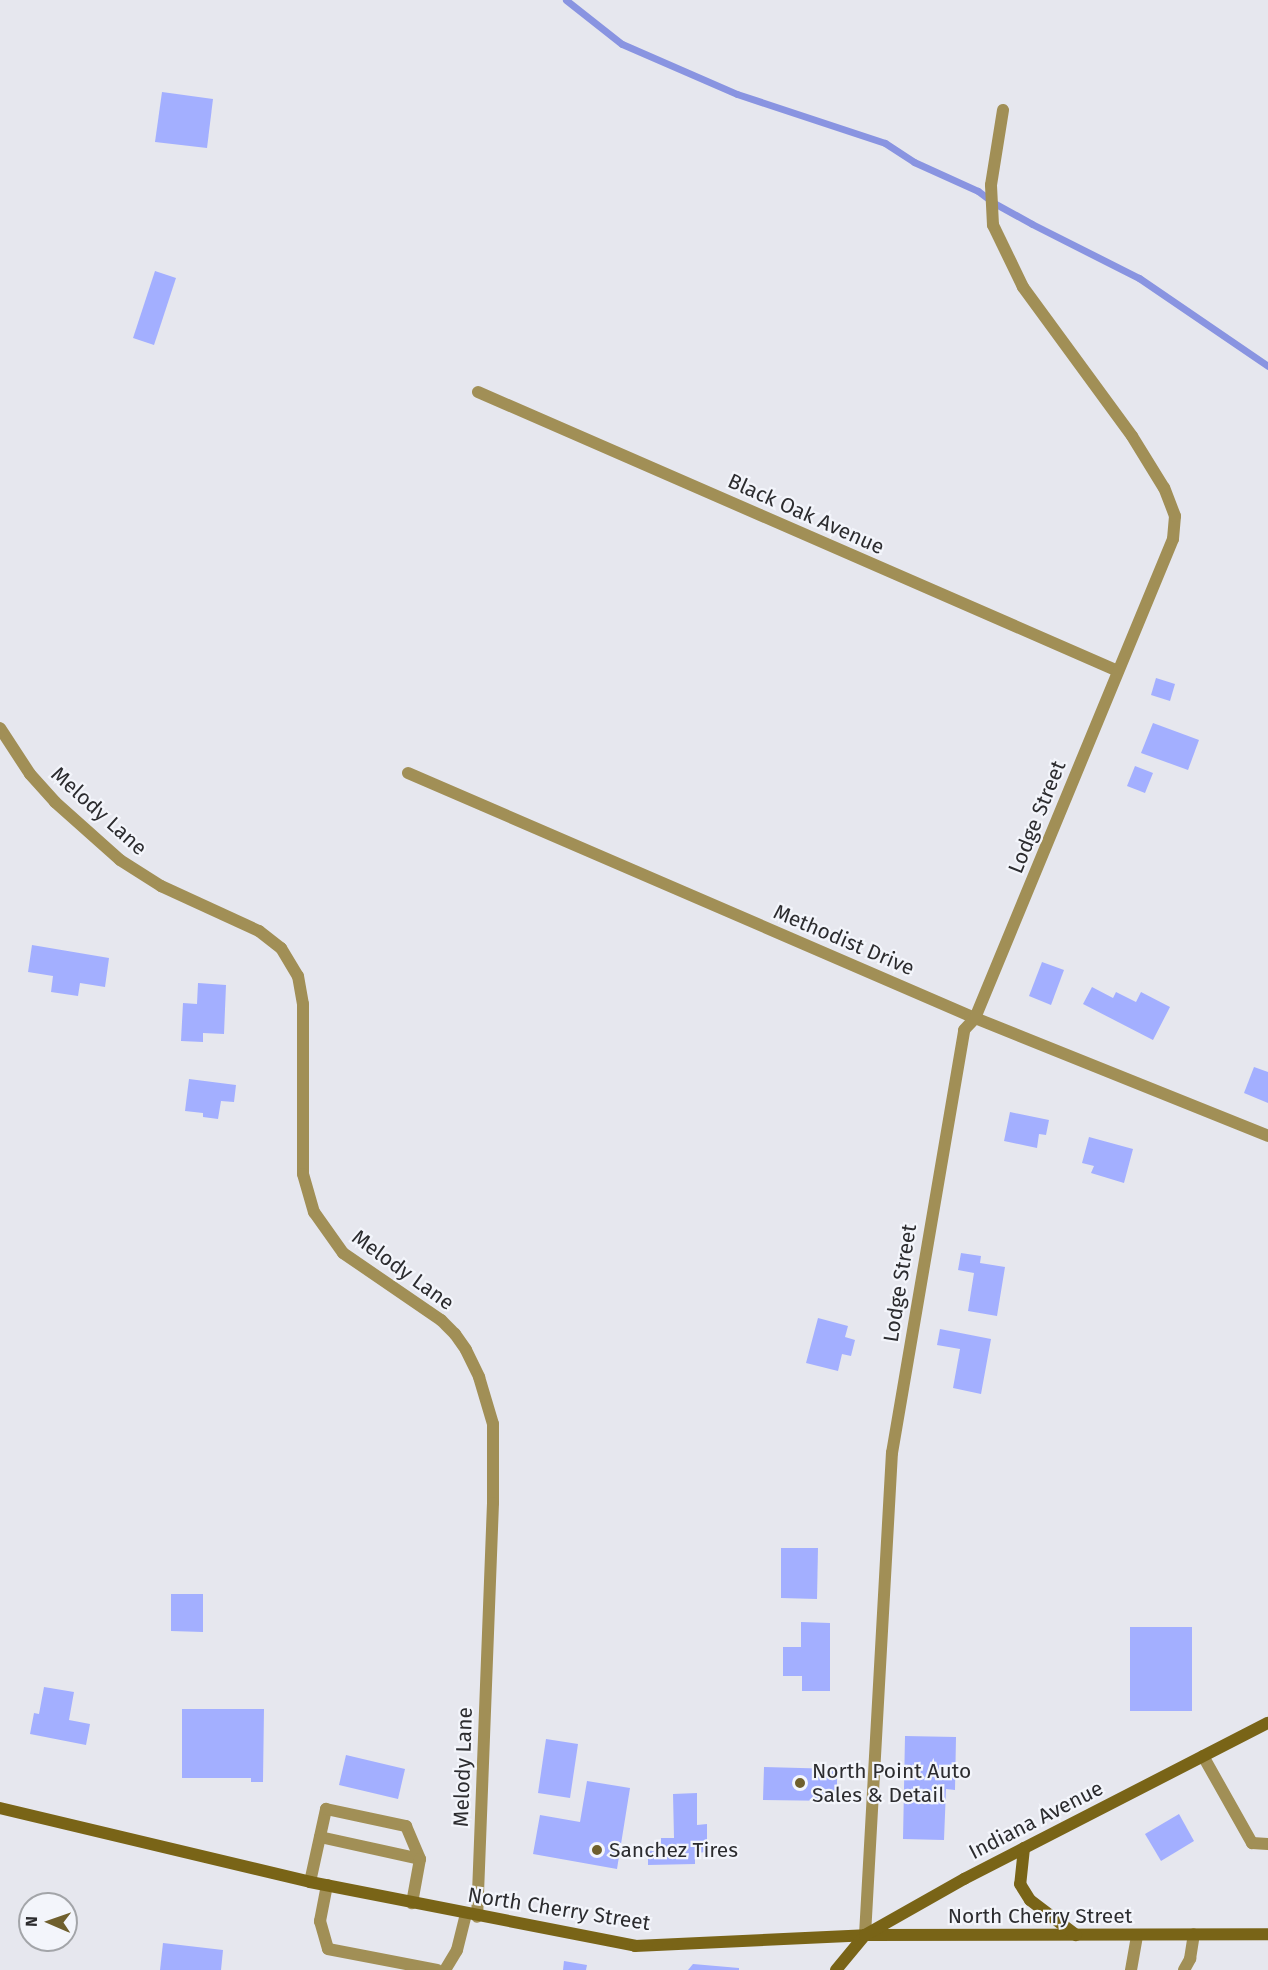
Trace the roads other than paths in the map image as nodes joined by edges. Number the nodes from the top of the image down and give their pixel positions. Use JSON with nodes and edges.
{"nodes":[{"id":1,"x":1003,"y":110,"type":"dead end"},
{"id":2,"x":478,"y":392,"type":"dead end"},
{"id":3,"x":1118,"y":671,"type":"junction"},
{"id":4,"x":0,"y":728,"type":"edge"},
{"id":5,"x":408,"y":772,"type":"dead end"},
{"id":6,"x":975,"y":1018,"type":"junction"},
{"id":7,"x":1268,"y":1136,"type":"edge"},
{"id":8,"x":1268,"y":1723,"type":"edge"},
{"id":9,"x":1203,"y":1756,"type":"junction"},
{"id":10,"x":0,"y":1808,"type":"edge"},
{"id":11,"x":320,"y":1837,"type":"junction"},
{"id":12,"x":1268,"y":1844,"type":"edge"},
{"id":13,"x":1024,"y":1848,"type":"junction"},
{"id":14,"x":420,"y":1859,"type":"junction"},
{"id":15,"x":310,"y":1882,"type":"junction"},
{"id":16,"x":327,"y":1886,"type":"junction"},
{"id":17,"x":412,"y":1903,"type":"junction"},
{"id":18,"x":471,"y":1916,"type":"junction"},
{"id":19,"x":1194,"y":1934,"type":"junction"},
{"id":20,"x":1268,"y":1934,"type":"edge"},
{"id":21,"x":865,"y":1935,"type":"junction"},
{"id":22,"x":1076,"y":1935,"type":"junction"},
{"id":23,"x":1137,"y":1936,"type":"junction"},
{"id":24,"x":437,"y":1970,"type":"edge"},
{"id":25,"x":445,"y":1970,"type":"edge"},
{"id":26,"x":836,"y":1970,"type":"edge"},
{"id":27,"x":1131,"y":1970,"type":"edge"},
{"id":28,"x":1184,"y":1970,"type":"edge"}],
"edges":[{"from":1,"to":3,"type":"street","name":"Lodge Street"},
{"from":2,"to":3,"type":"street","name":"Black Oak Avenue"},
{"from":3,"to":6,"type":"street","name":"Lodge Street"},
{"from":4,"to":18,"type":"street","name":"Melody Lane"},
{"from":5,"to":6,"type":"street","name":"Methodist Drive"},
{"from":6,"to":7,"type":"street","name":"Methodist Drive"},
{"from":6,"to":21,"type":"street","name":"Lodge Street"},
{"from":8,"to":9,"type":"main road","name":"Indiana Avenue"},
{"from":9,"to":12,"type":"street"},
{"from":9,"to":13,"type":"main road","name":"Indiana Avenue"},
{"from":10,"to":15,"type":"main road","name":"North Cherry Street"},
{"from":11,"to":14,"type":"street"},
{"from":11,"to":14,"type":"street"},
{"from":11,"to":15,"type":"street"},
{"from":13,"to":21,"type":"main road","name":"Indiana Avenue"},
{"from":13,"to":22,"type":"main road"},
{"from":14,"to":17,"type":"street"},
{"from":15,"to":16,"type":"main road","name":"North Cherry Street"},
{"from":16,"to":17,"type":"main road","name":"North Cherry Street"},
{"from":16,"to":24,"type":"street"},
{"from":17,"to":18,"type":"main road","name":"North Cherry Street"},
{"from":18,"to":21,"type":"main road","name":"North Cherry Street"},
{"from":18,"to":25,"type":"street","name":"Melody Lane"},
{"from":19,"to":20,"type":"main road","name":"North Cherry Street"},
{"from":19,"to":23,"type":"main road","name":"North Cherry Street"},
{"from":19,"to":28,"type":"street"},
{"from":21,"to":22,"type":"main road","name":"North Cherry Street"},
{"from":21,"to":26,"type":"main road","name":"Indiana Avenue"},
{"from":22,"to":23,"type":"main road","name":"North Cherry Street"},
{"from":23,"to":27,"type":"street"}]}
